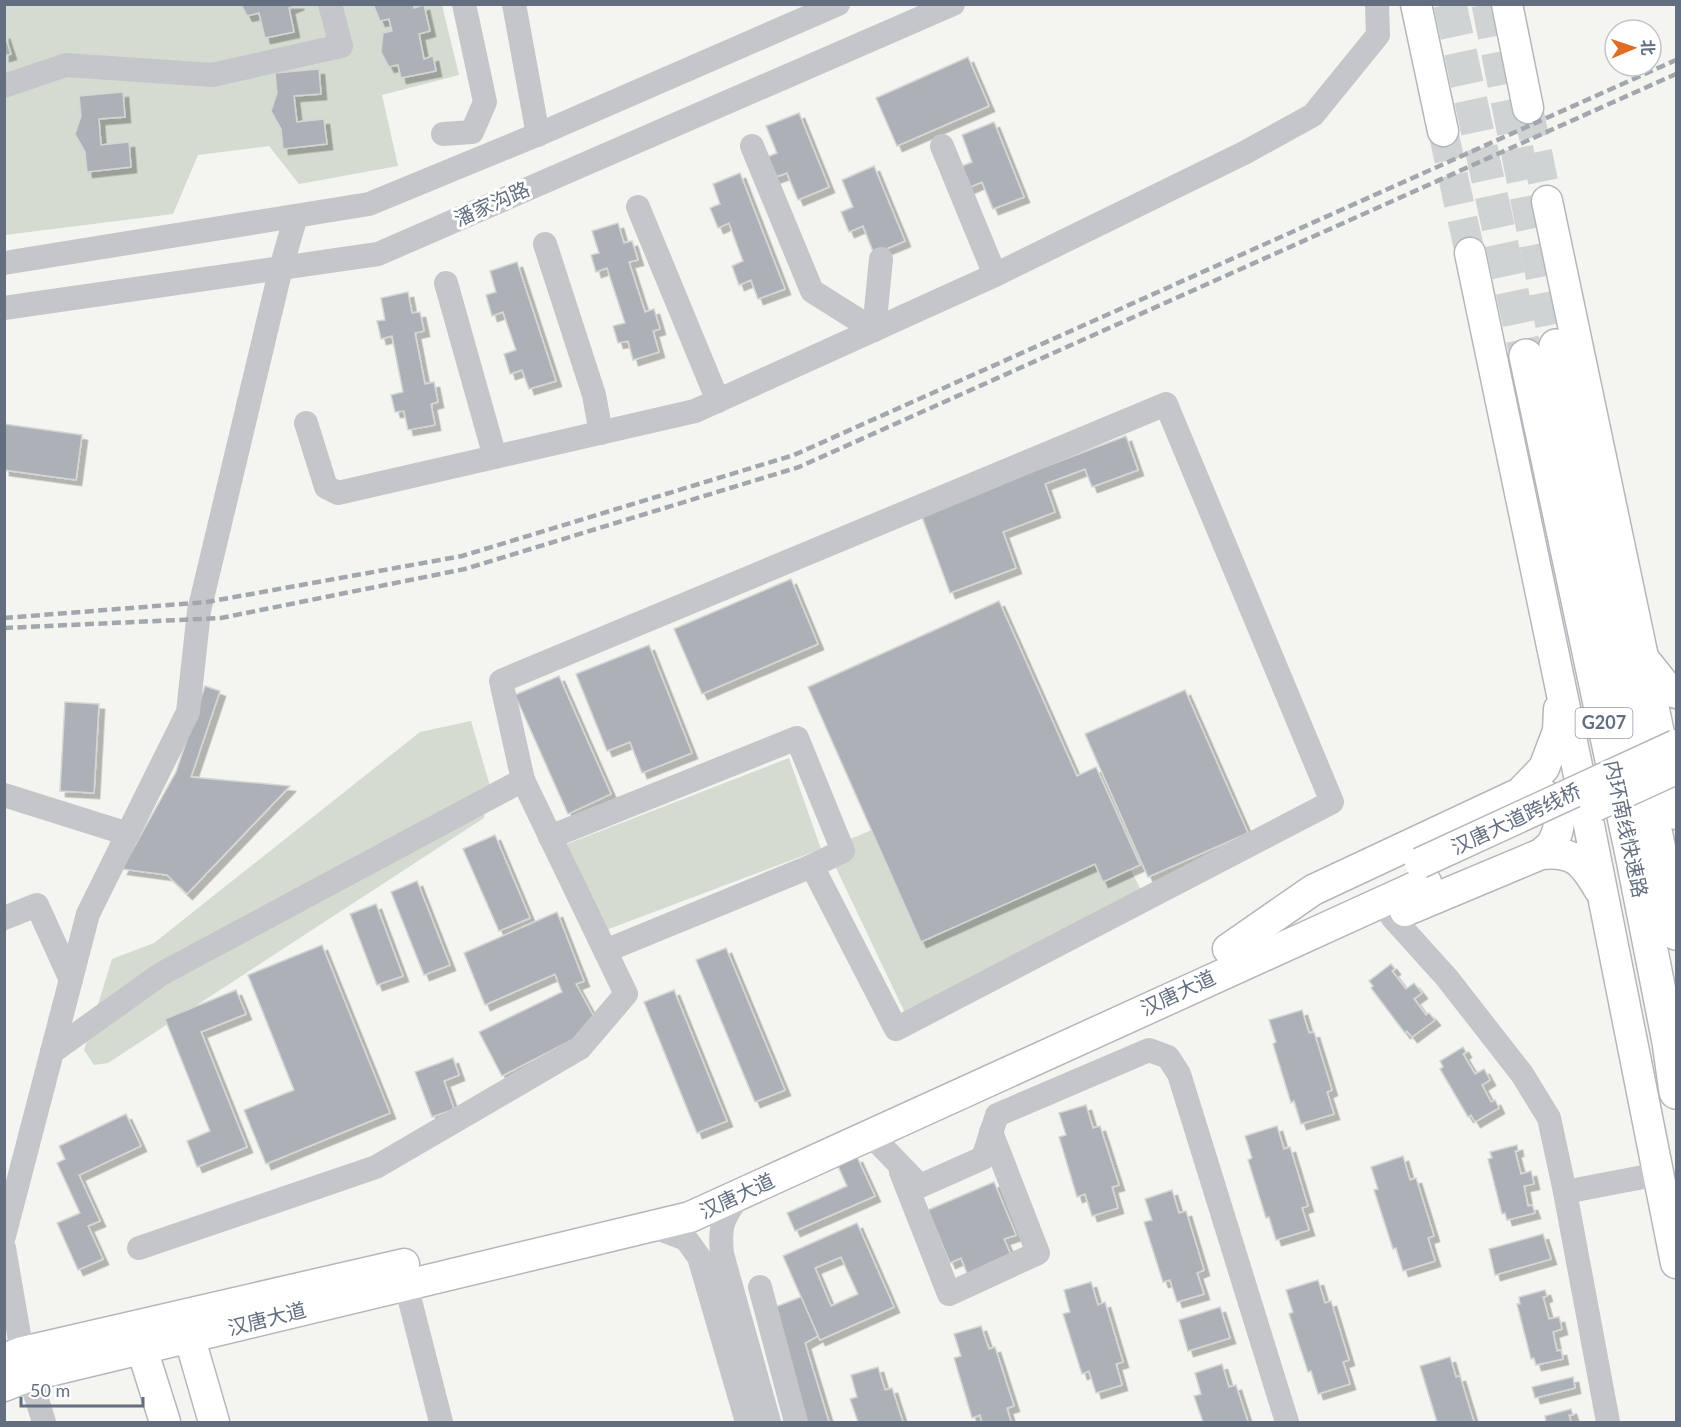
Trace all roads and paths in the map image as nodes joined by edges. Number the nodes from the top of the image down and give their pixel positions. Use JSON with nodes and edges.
{"nodes":[{"id":1,"x":330,"y":4,"type":"edge"},
{"id":2,"x":464,"y":4,"type":"edge"},
{"id":3,"x":514,"y":4,"type":"edge"},
{"id":4,"x":838,"y":4,"type":"edge"},
{"id":5,"x":953,"y":4,"type":"edge"},
{"id":6,"x":1377,"y":4,"type":"edge"},
{"id":7,"x":1416,"y":4,"type":"edge"},
{"id":8,"x":1507,"y":4,"type":"edge"},
{"id":9,"x":4,"y":86,"type":"edge"},
{"id":10,"x":1528,"y":108,"type":"tunnel mouth"},
{"id":11,"x":1443,"y":131,"type":"tunnel mouth"},
{"id":12,"x":443,"y":134,"type":"dead end"},
{"id":13,"x":538,"y":135,"type":"junction"},
{"id":14,"x":752,"y":146,"type":"dead end"},
{"id":15,"x":942,"y":146,"type":"dead end"},
{"id":16,"x":1547,"y":201,"type":"tunnel mouth"},
{"id":17,"x":638,"y":207,"type":"dead end"},
{"id":18,"x":296,"y":216,"type":"junction"},
{"id":19,"x":545,"y":244,"type":"dead end"},
{"id":20,"x":1470,"y":253,"type":"tunnel mouth"},
{"id":21,"x":881,"y":259,"type":"dead end"},
{"id":22,"x":4,"y":263,"type":"edge"},
{"id":23,"x":281,"y":268,"type":"junction"},
{"id":24,"x":994,"y":274,"type":"junction"},
{"id":25,"x":446,"y":283,"type":"dead end"},
{"id":26,"x":4,"y":308,"type":"edge"},
{"id":27,"x":874,"y":330,"type":"junction"},
{"id":28,"x":718,"y":401,"type":"junction"},
{"id":29,"x":306,"y":423,"type":"dead end"},
{"id":30,"x":601,"y":433,"type":"junction"},
{"id":31,"x":495,"y":457,"type":"junction"},
{"id":32,"x":1642,"y":657,"type":"junction"},
{"id":33,"x":1560,"y":682,"type":"junction"},
{"id":34,"x":1677,"y":693,"type":"edge"},
{"id":35,"x":1677,"y":746,"type":"edge"},
{"id":36,"x":1677,"y":769,"type":"edge"},
{"id":37,"x":523,"y":780,"type":"junction"},
{"id":38,"x":1520,"y":793,"type":"junction"},
{"id":39,"x":4,"y":795,"type":"edge"},
{"id":40,"x":1677,"y":814,"type":"edge"},
{"id":41,"x":128,"y":834,"type":"junction"},
{"id":42,"x":550,"y":837,"type":"junction"},
{"id":43,"x":1541,"y":854,"type":"junction"},
{"id":44,"x":812,"y":866,"type":"junction"},
{"id":45,"x":1423,"y":873,"type":"junction"},
{"id":46,"x":1602,"y":893,"type":"junction"},
{"id":47,"x":1392,"y":917,"type":"junction"},
{"id":48,"x":4,"y":918,"type":"edge"},
{"id":49,"x":1677,"y":933,"type":"edge"},
{"id":50,"x":605,"y":951,"type":"junction"},
{"id":51,"x":1234,"y":957,"type":"junction"},
{"id":52,"x":71,"y":980,"type":"junction"},
{"id":53,"x":52,"y":1052,"type":"junction"},
{"id":54,"x":984,"y":1082,"type":"junction"},
{"id":55,"x":1677,"y":1092,"type":"edge"},
{"id":56,"x":994,"y":1123,"type":"junction"},
{"id":57,"x":870,"y":1134,"type":"junction"},
{"id":58,"x":898,"y":1164,"type":"junction"},
{"id":59,"x":1659,"y":1174,"type":"junction"},
{"id":60,"x":1565,"y":1192,"type":"junction"},
{"id":61,"x":740,"y":1194,"type":"junction"},
{"id":62,"x":652,"y":1226,"type":"junction"},
{"id":63,"x":4,"y":1236,"type":"edge"},
{"id":64,"x":4,"y":1248,"type":"edge"},
{"id":65,"x":139,"y":1248,"type":"dead end"},
{"id":66,"x":1677,"y":1263,"type":"edge"},
{"id":67,"x":406,"y":1285,"type":"junction"},
{"id":68,"x":760,"y":1287,"type":"dead end"},
{"id":69,"x":187,"y":1327,"type":"junction"},
{"id":70,"x":139,"y":1339,"type":"junction"},
{"id":71,"x":15,"y":1368,"type":"edge"},
{"id":72,"x":44,"y":1422,"type":"edge"},
{"id":73,"x":165,"y":1422,"type":"edge"},
{"id":74,"x":214,"y":1422,"type":"edge"},
{"id":75,"x":441,"y":1422,"type":"edge"},
{"id":76,"x":747,"y":1422,"type":"edge"},
{"id":77,"x":769,"y":1422,"type":"edge"},
{"id":78,"x":796,"y":1422,"type":"edge"},
{"id":79,"x":1287,"y":1422,"type":"edge"},
{"id":80,"x":1608,"y":1422,"type":"edge"}],
"edges":[{"from":1,"to":9,"type":"street"},
{"from":2,"to":12,"type":"street"},
{"from":3,"to":13,"type":"street"},
{"from":4,"to":13,"type":"street"},
{"from":5,"to":23,"type":"street","name":"潘家沟路"},
{"from":6,"to":24,"type":"street"},
{"from":7,"to":11,"type":"main road"},
{"from":8,"to":10,"type":"main road"},
{"from":13,"to":18,"type":"street"},
{"from":14,"to":27,"type":"street"},
{"from":15,"to":24,"type":"street"},
{"from":16,"to":32,"type":"main road"},
{"from":17,"to":28,"type":"street"},
{"from":18,"to":22,"type":"street"},
{"from":18,"to":23,"type":"street"},
{"from":19,"to":30,"type":"street"},
{"from":20,"to":33,"type":"main road"},
{"from":21,"to":27,"type":"street"},
{"from":23,"to":26,"type":"street","name":"潘家沟路"},
{"from":23,"to":41,"type":"street"},
{"from":24,"to":27,"type":"street"},
{"from":25,"to":31,"type":"street"},
{"from":27,"to":28,"type":"street"},
{"from":28,"to":30,"type":"street"},
{"from":29,"to":31,"type":"street"},
{"from":30,"to":31,"type":"street"},
{"from":32,"to":34,"type":"main road"},
{"from":32,"to":40,"type":"main road"},
{"from":33,"to":38,"type":"main road"},
{"from":33,"to":46,"type":"main road"},
{"from":35,"to":45,"type":"main road","name":"汉唐大道跨线桥","bridge":true},
{"from":36,"to":45,"type":"main road","name":"汉唐大道跨线桥","bridge":true},
{"from":37,"to":42,"type":"street"},
{"from":37,"to":44,"type":"street"},
{"from":37,"to":53,"type":"street"},
{"from":38,"to":43,"type":"main road"},
{"from":38,"to":51,"type":"main road"},
{"from":39,"to":41,"type":"street"},
{"from":41,"to":52,"type":"street"},
{"from":42,"to":44,"type":"street"},
{"from":42,"to":50,"type":"street"},
{"from":43,"to":46,"type":"main road"},
{"from":43,"to":47,"type":"main road"},
{"from":44,"to":50,"type":"street"},
{"from":45,"to":51,"type":"main road","name":"汉唐大道"},
{"from":46,"to":59,"type":"main road"},
{"from":47,"to":51,"type":"main road"},
{"from":47,"to":60,"type":"street"},
{"from":48,"to":52,"type":"street"},
{"from":49,"to":55,"type":"highway","name":"内环南线快速路","number":"G207"},
{"from":50,"to":65,"type":"street"},
{"from":51,"to":54,"type":"main road","name":"汉唐大道"},
{"from":51,"to":69,"type":"main road","name":"汉唐大道"},
{"from":52,"to":53,"type":"street"},
{"from":53,"to":63,"type":"street"},
{"from":54,"to":56,"type":"street"},
{"from":54,"to":57,"type":"main road","name":"汉唐大道"},
{"from":56,"to":58,"type":"street"},
{"from":56,"to":58,"type":"street"},
{"from":56,"to":79,"type":"street"},
{"from":57,"to":58,"type":"street"},
{"from":57,"to":61,"type":"main road","name":"汉唐大道"},
{"from":59,"to":60,"type":"street"},
{"from":59,"to":66,"type":"main road"},
{"from":60,"to":80,"type":"street"},
{"from":61,"to":62,"type":"main road","name":"汉唐大道"},
{"from":61,"to":77,"type":"street"},
{"from":62,"to":67,"type":"main road","name":"汉唐大道"},
{"from":62,"to":76,"type":"street"},
{"from":64,"to":71,"type":"street"},
{"from":67,"to":69,"type":"main road","name":"汉唐大道"},
{"from":67,"to":75,"type":"street"},
{"from":68,"to":78,"type":"street"},
{"from":69,"to":70,"type":"main road","name":"汉唐大道"},
{"from":69,"to":74,"type":"main road"},
{"from":70,"to":71,"type":"main road","name":"汉唐大道"},
{"from":70,"to":73,"type":"main road"},
{"from":71,"to":72,"type":"street"}]}
